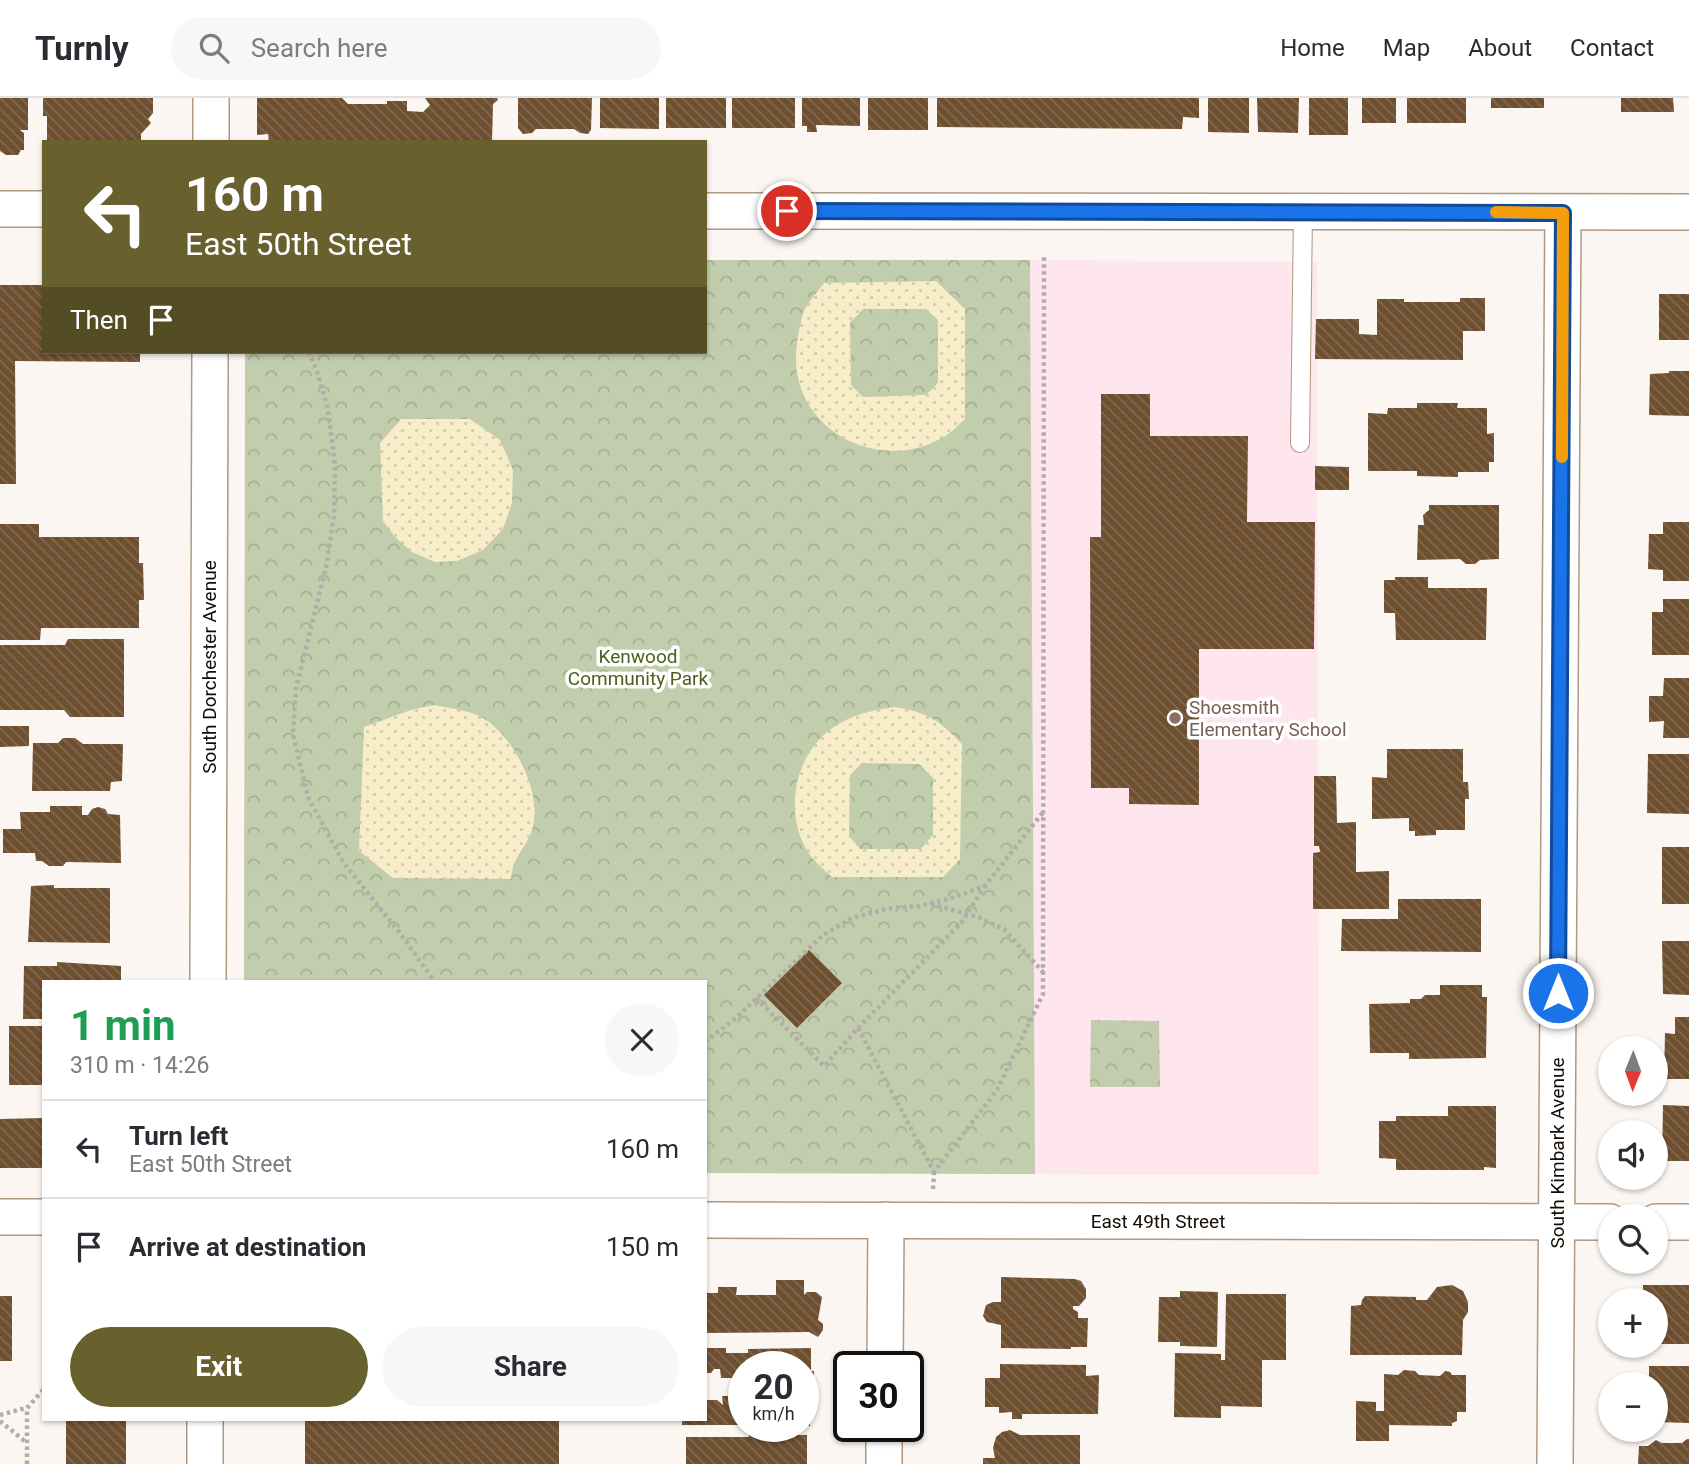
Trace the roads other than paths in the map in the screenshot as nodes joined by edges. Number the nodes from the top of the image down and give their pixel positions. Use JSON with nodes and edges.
{"nodes":[{"id":1,"x":211,"y":98,"type":"edge"},
{"id":2,"x":211,"y":140,"type":"edge"},
{"id":3,"x":0,"y":209,"type":"edge"},
{"id":4,"x":42,"y":209,"type":"edge"},
{"id":5,"x":707,"y":211,"type":"edge"},
{"id":6,"x":1303,"y":212,"type":"junction"},
{"id":7,"x":1689,"y":212,"type":"edge"},
{"id":8,"x":1563,"y":213,"type":"junction"},
{"id":9,"x":210,"y":354,"type":"edge"},
{"id":10,"x":1300,"y":443,"type":"dead end"},
{"id":11,"x":208,"y":980,"type":"edge"},
{"id":12,"x":0,"y":1217,"type":"edge"},
{"id":13,"x":42,"y":1217,"type":"edge"},
{"id":14,"x":707,"y":1220,"type":"edge"},
{"id":15,"x":886,"y":1220,"type":"junction"},
{"id":16,"x":1557,"y":1222,"type":"junction"},
{"id":17,"x":1598,"y":1222,"type":"edge"},
{"id":18,"x":1668,"y":1222,"type":"edge"},
{"id":19,"x":1689,"y":1222,"type":"edge"},
{"id":20,"x":885,"y":1351,"type":"edge"},
{"id":21,"x":205,"y":1421,"type":"edge"},
{"id":22,"x":884,"y":1442,"type":"edge"},
{"id":23,"x":205,"y":1464,"type":"edge"},
{"id":24,"x":884,"y":1464,"type":"edge"},
{"id":25,"x":1555,"y":1464,"type":"edge"}],
"edges":[{"from":1,"to":2,"type":"street"},
{"from":3,"to":4,"type":"street"},
{"from":5,"to":6,"type":"street"},
{"from":6,"to":8,"type":"street"},
{"from":6,"to":10,"type":"lane"},
{"from":7,"to":8,"type":"street"},
{"from":8,"to":16,"type":"street","name":"South Kimbark Avenue"},
{"from":9,"to":11,"type":"street","name":"South Dorchester Avenue"},
{"from":12,"to":13,"type":"street"},
{"from":14,"to":15,"type":"street","name":"East 49th Street"},
{"from":15,"to":16,"type":"street","name":"East 49th Street"},
{"from":15,"to":20,"type":"street"},
{"from":16,"to":17,"type":"street","name":"East 49th Street"},
{"from":16,"to":25,"type":"street","name":"South Kimbark Avenue"},
{"from":18,"to":19,"type":"street"},
{"from":21,"to":23,"type":"street"},
{"from":22,"to":24,"type":"street"}]}
